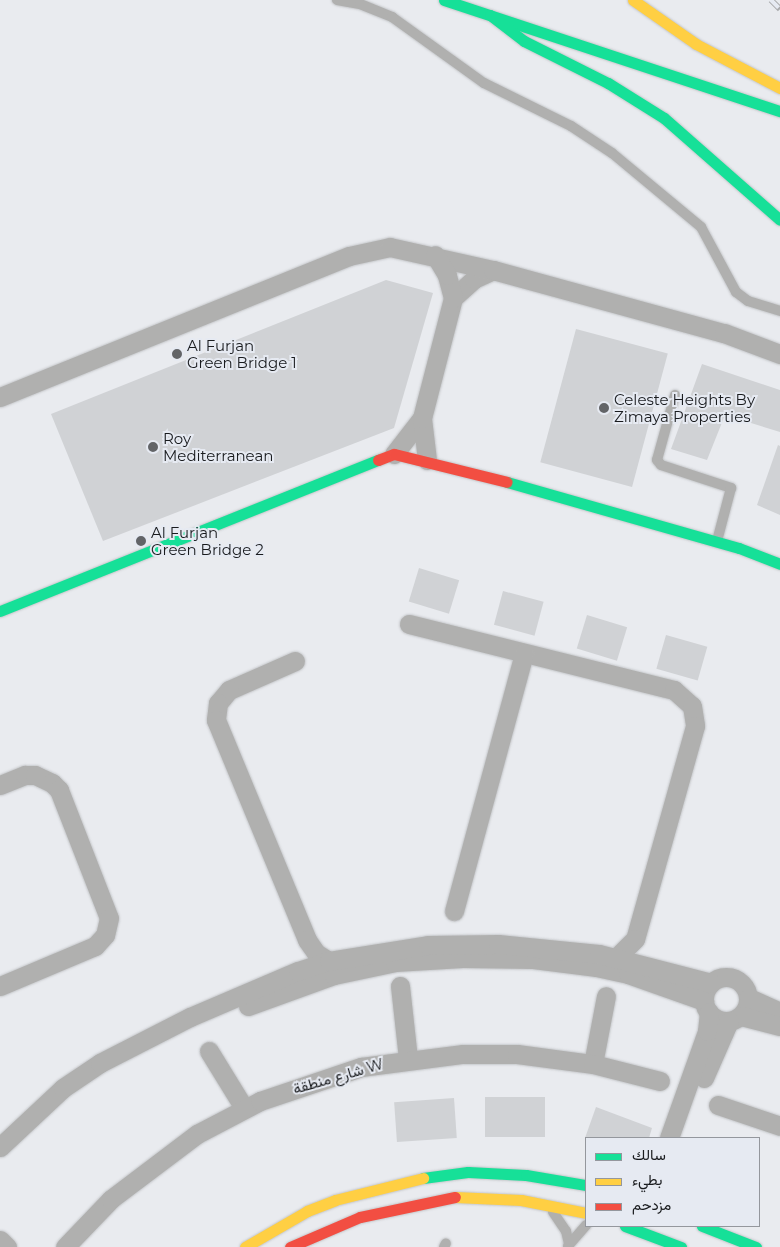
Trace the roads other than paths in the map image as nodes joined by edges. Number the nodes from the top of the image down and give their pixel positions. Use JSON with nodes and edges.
{"nodes":[{"id":1,"x":337,"y":0,"type":"edge"},
{"id":2,"x":444,"y":0,"type":"edge"},
{"id":3,"x":633,"y":0,"type":"edge"},
{"id":4,"x":490,"y":15,"type":"junction"},
{"id":5,"x":780,"y":88,"type":"edge"},
{"id":6,"x":780,"y":111,"type":"edge"},
{"id":7,"x":780,"y":220,"type":"edge"},
{"id":8,"x":435,"y":254,"type":"junction"},
{"id":9,"x":493,"y":270,"type":"junction"},
{"id":10,"x":453,"y":298,"type":"junction"},
{"id":11,"x":780,"y":311,"type":"edge"},
{"id":12,"x":780,"y":354,"type":"edge"},
{"id":13,"x":675,"y":395,"type":"dead end"},
{"id":14,"x":0,"y":397,"type":"edge"},
{"id":15,"x":422,"y":418,"type":"junction"},
{"id":16,"x":394,"y":454,"type":"junction"},
{"id":17,"x":427,"y":460,"type":"junction"},
{"id":18,"x":717,"y":542,"type":"junction"},
{"id":19,"x":780,"y":564,"type":"edge"},
{"id":20,"x":0,"y":611,"type":"edge"},
{"id":21,"x":408,"y":624,"type":"dead end"},
{"id":22,"x":524,"y":653,"type":"junction"},
{"id":23,"x":295,"y":661,"type":"dead end"},
{"id":24,"x":0,"y":785,"type":"edge"},
{"id":25,"x":454,"y":912,"type":"dead end"},
{"id":26,"x":635,"y":939,"type":"junction"},
{"id":27,"x":307,"y":940,"type":"junction"},
{"id":28,"x":616,"y":958,"type":"junction"},
{"id":29,"x":329,"y":961,"type":"junction"},
{"id":30,"x":643,"y":964,"type":"junction"},
{"id":31,"x":298,"y":971,"type":"junction"},
{"id":32,"x":711,"y":984,"type":"junction"},
{"id":33,"x":0,"y":986,"type":"edge"},
{"id":34,"x":400,"y":986,"type":"dead end"},
{"id":35,"x":606,"y":996,"type":"dead end"},
{"id":36,"x":749,"y":998,"type":"junction"},
{"id":37,"x":706,"y":1007,"type":"junction"},
{"id":38,"x":780,"y":1012,"type":"edge"},
{"id":39,"x":735,"y":1019,"type":"junction"},
{"id":40,"x":780,"y":1026,"type":"edge"},
{"id":41,"x":210,"y":1051,"type":"dead end"},
{"id":42,"x":408,"y":1058,"type":"junction"},
{"id":43,"x":593,"y":1064,"type":"junction"},
{"id":44,"x":660,"y":1082,"type":"dead end"},
{"id":45,"x":718,"y":1105,"type":"dead end"},
{"id":46,"x":244,"y":1108,"type":"junction"},
{"id":47,"x":780,"y":1126,"type":"edge"},
{"id":48,"x":669,"y":1137,"type":"edge"},
{"id":49,"x":682,"y":1137,"type":"edge"},
{"id":50,"x":0,"y":1148,"type":"edge"},
{"id":51,"x":0,"y":1164,"type":"edge"},
{"id":52,"x":585,"y":1185,"type":"edge"},
{"id":53,"x":539,"y":1203,"type":"junction"},
{"id":54,"x":585,"y":1213,"type":"edge"},
{"id":55,"x":585,"y":1226,"type":"edge"},
{"id":56,"x":628,"y":1227,"type":"edge"},
{"id":57,"x":705,"y":1227,"type":"edge"},
{"id":58,"x":0,"y":1240,"type":"edge"},
{"id":59,"x":568,"y":1246,"type":"edge"},
{"id":60,"x":7,"y":1247,"type":"edge"},
{"id":61,"x":65,"y":1247,"type":"edge"},
{"id":62,"x":244,"y":1247,"type":"edge"},
{"id":63,"x":290,"y":1247,"type":"edge"},
{"id":64,"x":681,"y":1247,"type":"edge"},
{"id":65,"x":756,"y":1247,"type":"edge"}],
"edges":[{"from":1,"to":11,"type":"lane"},
{"from":2,"to":4,"type":"main road"},
{"from":3,"to":5,"type":"main road"},
{"from":4,"to":6,"type":"main road"},
{"from":4,"to":7,"type":"main road"},
{"from":8,"to":9,"type":"street"},
{"from":8,"to":10,"type":"street"},
{"from":8,"to":14,"type":"street"},
{"from":9,"to":10,"type":"street"},
{"from":9,"to":12,"type":"street"},
{"from":10,"to":15,"type":"street"},
{"from":13,"to":18,"type":"lane"},
{"from":15,"to":16,"type":"street"},
{"from":15,"to":17,"type":"street"},
{"from":16,"to":17,"type":"main road"},
{"from":16,"to":20,"type":"main road"},
{"from":17,"to":18,"type":"main road"},
{"from":18,"to":19,"type":"main road"},
{"from":21,"to":22,"type":"street"},
{"from":22,"to":25,"type":"street"},
{"from":22,"to":26,"type":"street"},
{"from":23,"to":27,"type":"street"},
{"from":24,"to":33,"type":"street"},
{"from":26,"to":28,"type":"street"},
{"from":26,"to":30,"type":"street"},
{"from":27,"to":29,"type":"street"},
{"from":27,"to":31,"type":"street"},
{"from":28,"to":29,"type":"street"},
{"from":28,"to":30,"type":"street"},
{"from":29,"to":31,"type":"street"},
{"from":30,"to":32,"type":"street"},
{"from":31,"to":50,"type":"street"},
{"from":32,"to":36,"type":"street"},
{"from":32,"to":37,"type":"street"},
{"from":34,"to":42,"type":"street"},
{"from":35,"to":43,"type":"street"},
{"from":36,"to":38,"type":"street"},
{"from":36,"to":39,"type":"street"},
{"from":37,"to":39,"type":"street"},
{"from":37,"to":48,"type":"street"},
{"from":37,"to":51,"type":"street"},
{"from":39,"to":40,"type":"street"},
{"from":39,"to":49,"type":"street"},
{"from":41,"to":46,"type":"street"},
{"from":42,"to":43,"type":"street","name":"شارع منطقة W"},
{"from":42,"to":46,"type":"street","name":"شارع منطقة W"},
{"from":43,"to":44,"type":"street","name":"شارع منطقة W"},
{"from":45,"to":47,"type":"street"},
{"from":46,"to":61,"type":"street","name":"شارع منطقة W"},
{"from":52,"to":62,"type":"main road"},
{"from":53,"to":54,"type":"main road"},
{"from":53,"to":59,"type":"lane"},
{"from":53,"to":63,"type":"main road"},
{"from":55,"to":59,"type":"lane"},
{"from":56,"to":64,"type":"main road"},
{"from":57,"to":65,"type":"main road"},
{"from":58,"to":60,"type":"street"}]}
